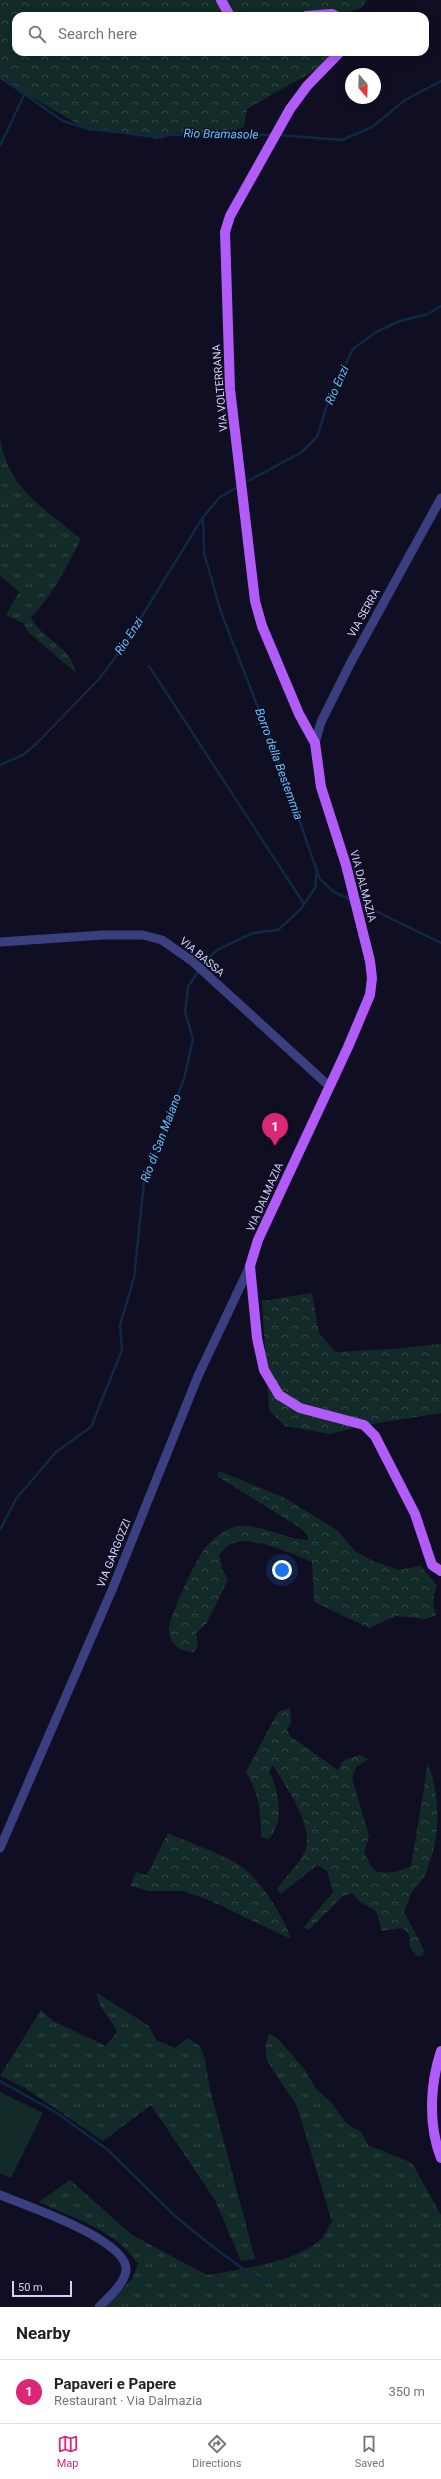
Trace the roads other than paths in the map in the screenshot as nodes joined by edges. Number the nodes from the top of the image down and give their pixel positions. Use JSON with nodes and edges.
{"nodes":[{"id":1,"x":221,"y":0,"type":"edge"},
{"id":2,"x":228,"y":12,"type":"edge"},
{"id":3,"x":336,"y":56,"type":"edge"},
{"id":4,"x":441,"y":498,"type":"edge"},
{"id":5,"x":315,"y":743,"type":"junction"},
{"id":6,"x":0,"y":942,"type":"edge"},
{"id":7,"x":329,"y":1086,"type":"junction"},
{"id":8,"x":250,"y":1266,"type":"junction"},
{"id":9,"x":441,"y":1571,"type":"edge"},
{"id":10,"x":0,"y":1848,"type":"edge"},
{"id":11,"x":441,"y":2051,"type":"edge"},
{"id":12,"x":441,"y":2158,"type":"edge"},
{"id":13,"x":0,"y":2195,"type":"edge"},
{"id":14,"x":99,"y":2307,"type":"edge"}],
"edges":[{"from":1,"to":2,"type":"main road"},
{"from":3,"to":5,"type":"main road","name":"VIA VOLTERRANA"},
{"from":4,"to":5,"type":"street","name":"VIA SERRA"},
{"from":5,"to":7,"type":"main road","name":"VIA DALMAZIA"},
{"from":6,"to":7,"type":"street","name":"VIA BASSA"},
{"from":7,"to":8,"type":"main road","name":"VIA DALMAZIA"},
{"from":8,"to":9,"type":"main road","name":"VIA DALMAZIA"},
{"from":8,"to":10,"type":"street","name":"VIA GARGOZZI"},
{"from":11,"to":12,"type":"main road"},
{"from":13,"to":14,"type":"street"}]}
